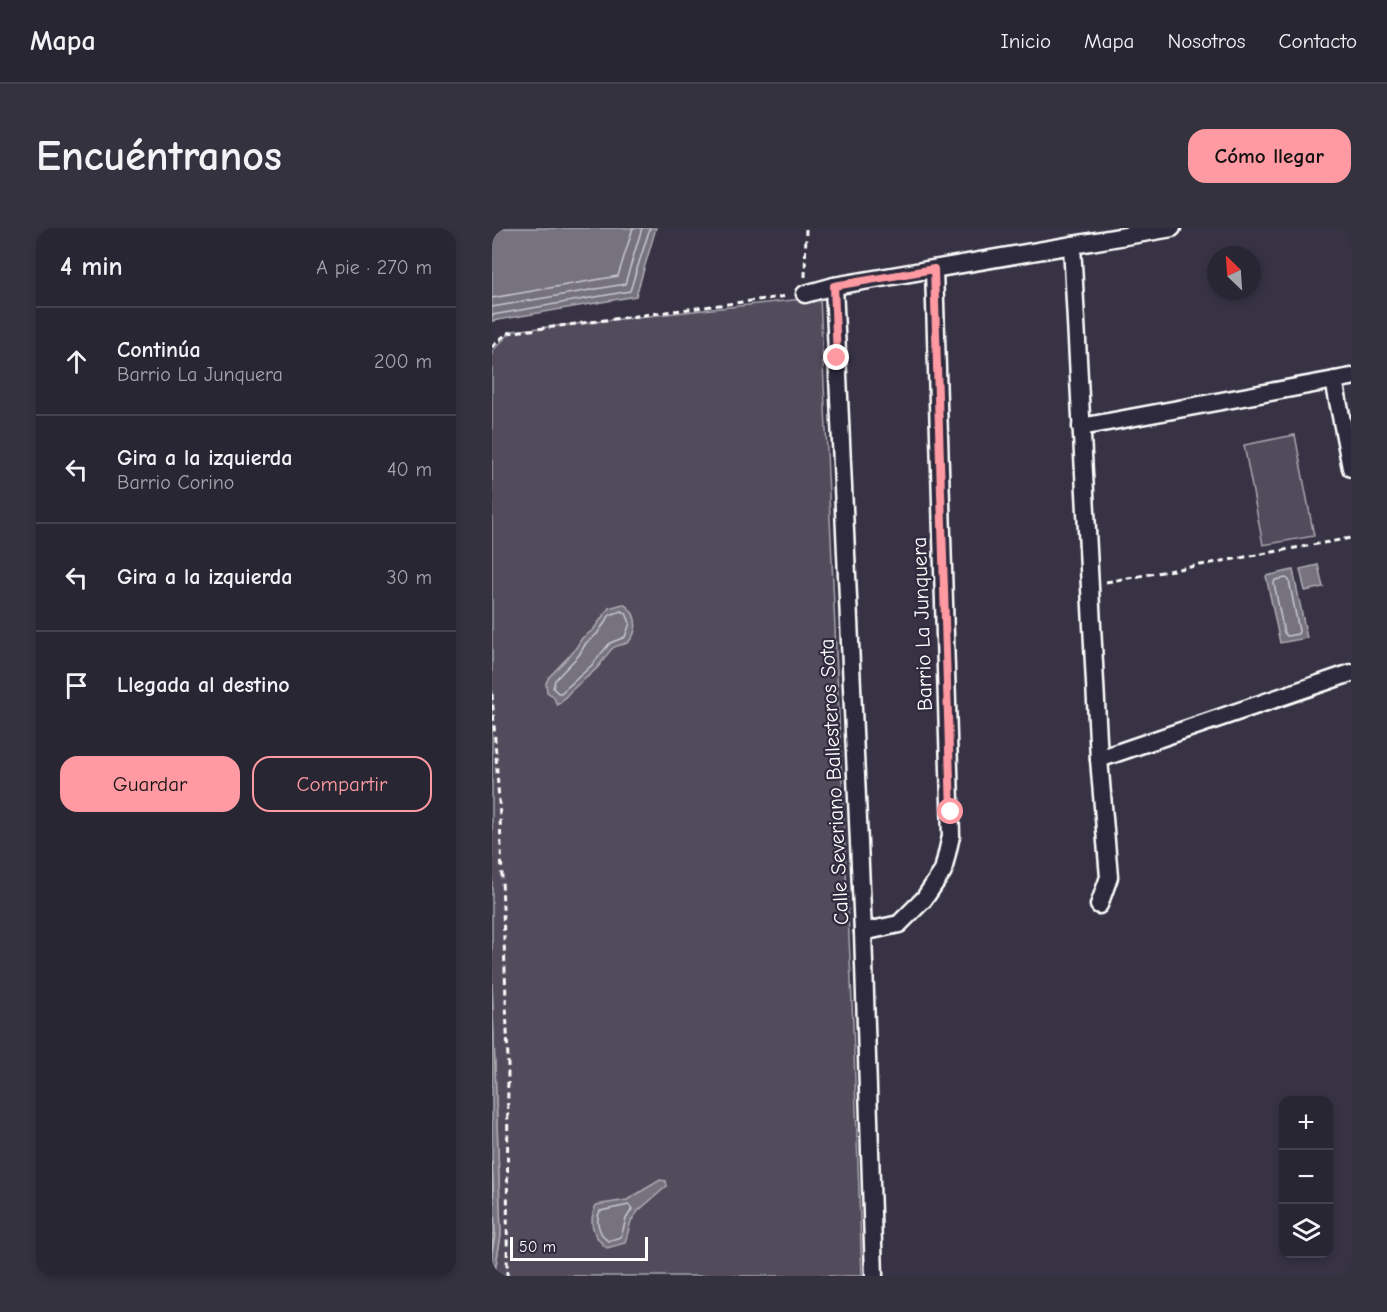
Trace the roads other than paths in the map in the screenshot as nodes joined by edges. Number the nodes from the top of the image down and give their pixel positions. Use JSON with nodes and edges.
{"nodes":[{"id":1,"x":1172,"y":228,"type":"edge"},
{"id":2,"x":1072,"y":245,"type":"junction"},
{"id":3,"x":934,"y":269,"type":"junction"},
{"id":4,"x":834,"y":286,"type":"junction"},
{"id":5,"x":805,"y":294,"type":"road end"},
{"id":6,"x":1351,"y":377,"type":"edge"},
{"id":7,"x":1334,"y":380,"type":"junction"},
{"id":8,"x":1081,"y":427,"type":"junction"},
{"id":9,"x":1351,"y":468,"type":"edge"},
{"id":10,"x":1351,"y":673,"type":"edge"},
{"id":11,"x":1099,"y":759,"type":"junction"},
{"id":12,"x":1099,"y":906,"type":"dead end"},
{"id":13,"x":863,"y":932,"type":"junction"},
{"id":14,"x":874,"y":1276,"type":"edge"}],
"edges":[{"from":1,"to":2,"type":"street"},
{"from":2,"to":3,"type":"street"},
{"from":2,"to":8,"type":"street"},
{"from":3,"to":4,"type":"street"},
{"from":3,"to":13,"type":"street","name":"Barrio La Junquera"},
{"from":4,"to":5,"type":"street"},
{"from":4,"to":13,"type":"street","name":"Calle Severiano Ballesteros Sota"},
{"from":6,"to":7,"type":"street"},
{"from":7,"to":8,"type":"street"},
{"from":7,"to":9,"type":"street"},
{"from":8,"to":11,"type":"street"},
{"from":10,"to":11,"type":"street"},
{"from":11,"to":12,"type":"street"},
{"from":13,"to":14,"type":"street","name":"Calle Severiano Ballesteros Sota"}]}
